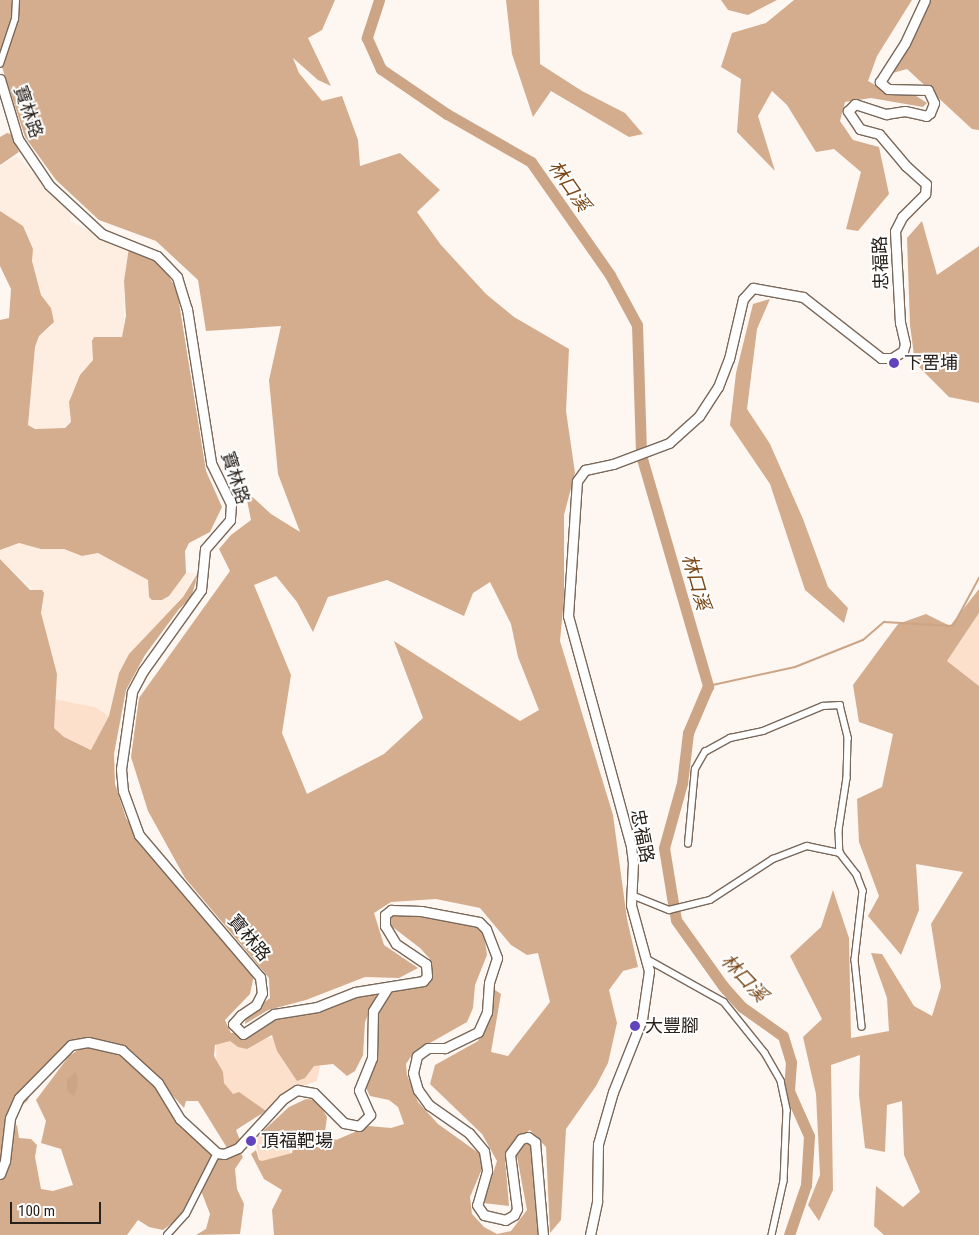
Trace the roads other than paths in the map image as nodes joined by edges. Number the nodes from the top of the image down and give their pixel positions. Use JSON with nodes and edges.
{"nodes":[{"id":1,"x":16,"y":0,"type":"edge"},
{"id":2,"x":925,"y":0,"type":"edge"},
{"id":3,"x":0,"y":64,"type":"edge"},
{"id":4,"x":0,"y":79,"type":"edge"},
{"id":5,"x":688,"y":844,"type":"dead end"},
{"id":6,"x":840,"y":853,"type":"junction"},
{"id":7,"x":632,"y":895,"type":"junction"},
{"id":8,"x":647,"y":959,"type":"junction"},
{"id":9,"x":388,"y":987,"type":"junction"},
{"id":10,"x":862,"y":1027,"type":"dead end"},
{"id":11,"x":217,"y":1153,"type":"junction"},
{"id":12,"x":0,"y":1174,"type":"edge"},
{"id":13,"x":167,"y":1235,"type":"edge"},
{"id":14,"x":543,"y":1235,"type":"edge"},
{"id":15,"x":590,"y":1235,"type":"edge"},
{"id":16,"x":772,"y":1235,"type":"edge"}],
"edges":[{"from":1,"to":3,"type":"street"},
{"from":2,"to":7,"type":"street","name":"忠福路"},
{"from":4,"to":9,"type":"street","name":"寶林路"},
{"from":5,"to":6,"type":"street"},
{"from":6,"to":7,"type":"street"},
{"from":6,"to":10,"type":"street"},
{"from":7,"to":8,"type":"street","name":"忠福路"},
{"from":8,"to":15,"type":"street","name":"忠福路"},
{"from":8,"to":16,"type":"street"},
{"from":9,"to":11,"type":"street"},
{"from":9,"to":14,"type":"street","name":"寶林路"},
{"from":11,"to":12,"type":"street"},
{"from":11,"to":13,"type":"street"}]}
